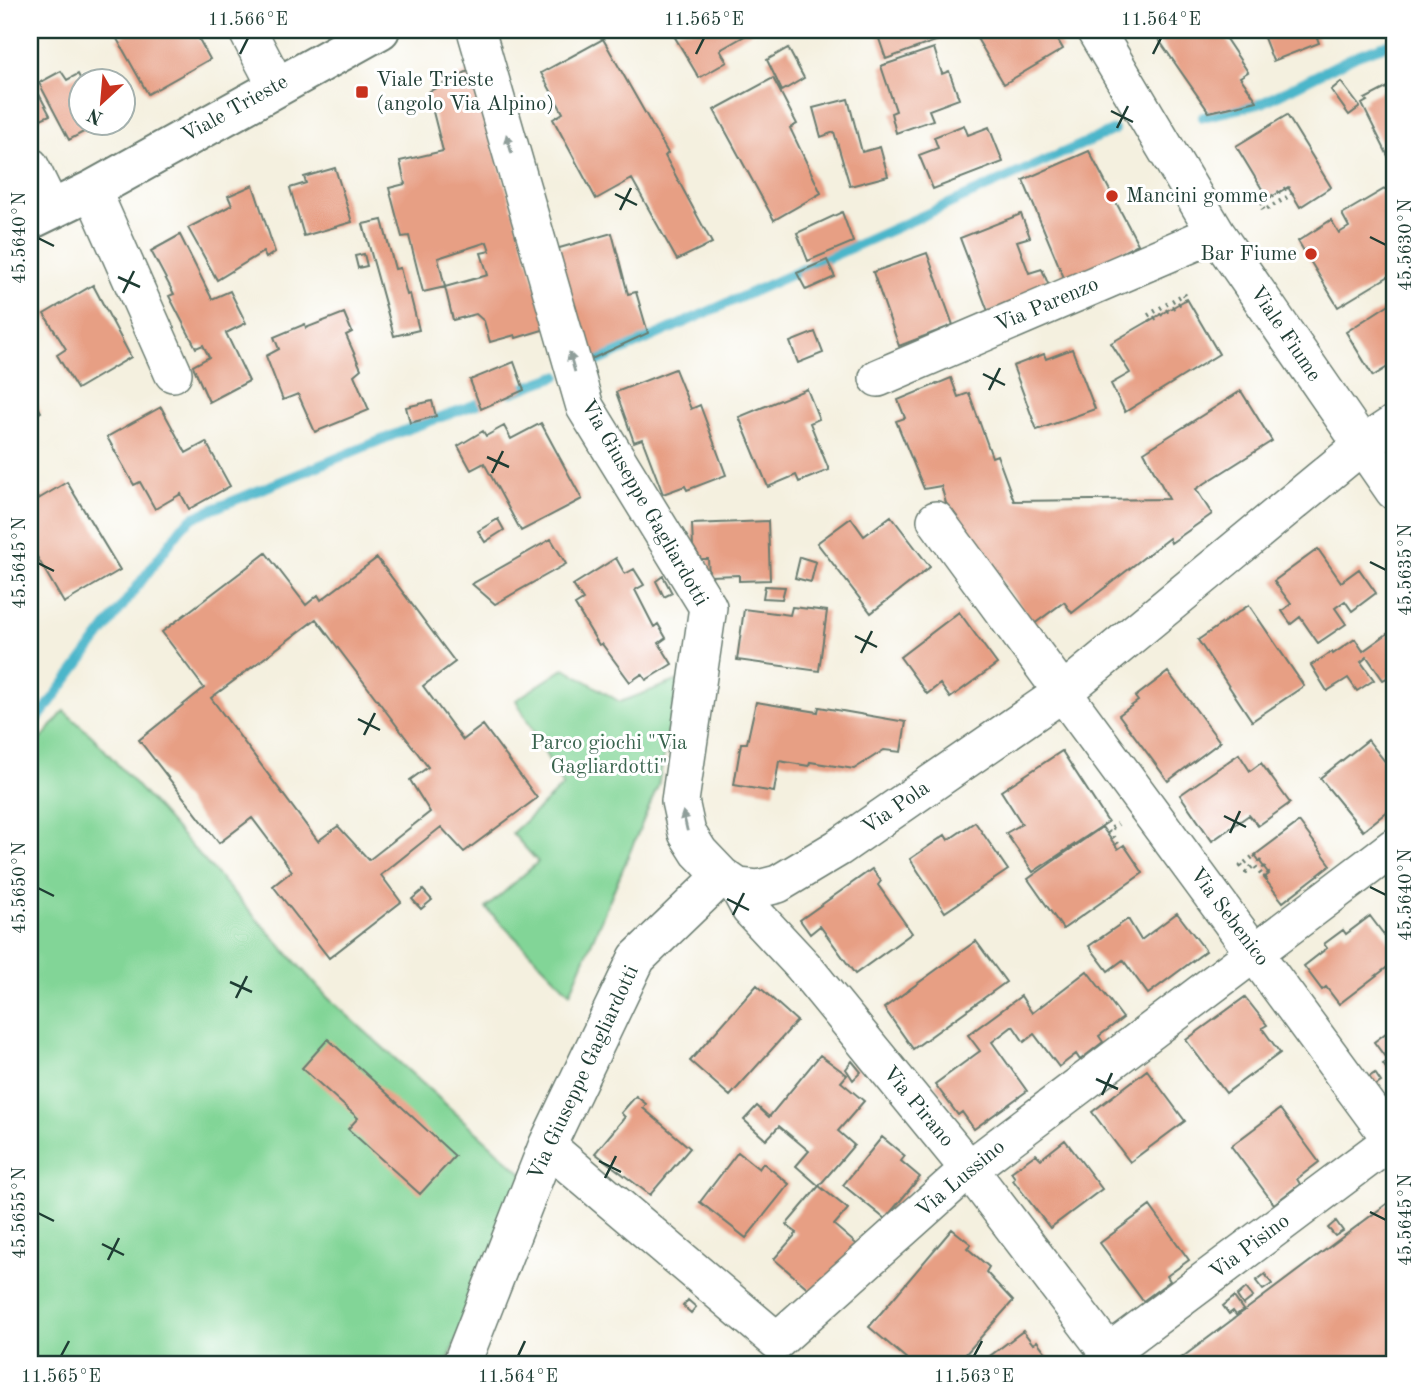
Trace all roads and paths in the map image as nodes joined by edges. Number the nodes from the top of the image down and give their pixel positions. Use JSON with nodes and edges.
{"nodes":[{"id":1,"x":247,"y":30,"type":"edge"},
{"id":2,"x":380,"y":30,"type":"edge"},
{"id":3,"x":476,"y":30,"type":"edge"},
{"id":4,"x":1095,"y":30,"type":"edge"},
{"id":5,"x":276,"y":85,"type":"junction"},
{"id":6,"x":30,"y":166,"type":"edge"},
{"id":7,"x":92,"y":190,"type":"junction"},
{"id":8,"x":1292,"y":194,"type":"joint"},
{"id":9,"x":41,"y":215,"type":"edge"},
{"id":10,"x":1216,"y":233,"type":"junction"},
{"id":11,"x":1187,"y":299,"type":"joint"},
{"id":12,"x":173,"y":373,"type":"dead end"},
{"id":13,"x":878,"y":378,"type":"dead end"},
{"id":14,"x":1394,"y":424,"type":"edge"},
{"id":15,"x":1361,"y":446,"type":"junction"},
{"id":16,"x":1394,"y":491,"type":"edge"},
{"id":17,"x":936,"y":520,"type":"dead end"},
{"id":18,"x":1062,"y":693,"type":"junction"},
{"id":19,"x":1115,"y":826,"type":"dead end"},
{"id":20,"x":1118,"y":844,"type":"dead end"},
{"id":21,"x":1394,"y":848,"type":"edge"},
{"id":22,"x":1241,"y":866,"type":"joint"},
{"id":23,"x":730,"y":882,"type":"junction"},
{"id":24,"x":1257,"y":953,"type":"junction"},
{"id":25,"x":1393,"y":1141,"type":"edge"},
{"id":26,"x":547,"y":1146,"type":"junction"},
{"id":27,"x":969,"y":1169,"type":"junction"},
{"id":28,"x":1113,"y":1359,"type":"edge"},
{"id":29,"x":461,"y":1365,"type":"edge"}],
"edges":[{"from":1,"to":5,"type":"street"},
{"from":2,"to":5,"type":"main road","name":"Viale Trieste"},
{"from":23,"to":3,"type":"street","name":"Via Giuseppe Gagliardotti","one_way":true},
{"from":4,"to":10,"type":"street","name":"Viale Fiume"},
{"from":5,"to":7,"type":"main road","name":"Viale Trieste"},
{"from":6,"to":9,"type":"street","name":"Viale Trieste"},
{"from":7,"to":9,"type":"main road","name":"Viale Trieste"},
{"from":7,"to":12,"type":"street"},
{"from":8,"to":8,"type":"path"},
{"from":10,"to":13,"type":"street","name":"Via Parenzo"},
{"from":10,"to":15,"type":"street","name":"Viale Fiume"},
{"from":11,"to":11,"type":"path"},
{"from":14,"to":15,"type":"street","name":"Via Pola"},
{"from":15,"to":16,"type":"street","name":"Viale Fiume"},
{"from":15,"to":18,"type":"street","name":"Via Pola"},
{"from":17,"to":18,"type":"street"},
{"from":18,"to":23,"type":"street","name":"Via Pola"},
{"from":18,"to":24,"type":"street","name":"Via Sebenico"},
{"from":19,"to":20,"type":"path"},
{"from":21,"to":24,"type":"street","name":"Via Lussino"},
{"from":22,"to":22,"type":"path"},
{"from":23,"to":26,"type":"street","name":"Via Giuseppe Gagliardotti"},
{"from":23,"to":27,"type":"street","name":"Via Pirano"},
{"from":24,"to":25,"type":"street","name":"Via Sebenico"},
{"from":24,"to":27,"type":"street","name":"Via Lussino"},
{"from":25,"to":28,"type":"street","name":"Via Pisino"},
{"from":26,"to":27,"type":"street","name":"Via Lussino"},
{"from":26,"to":29,"type":"street","name":"Via Giuseppe Gagliardotti"},
{"from":27,"to":28,"type":"street","name":"Via Pirano"}]}
